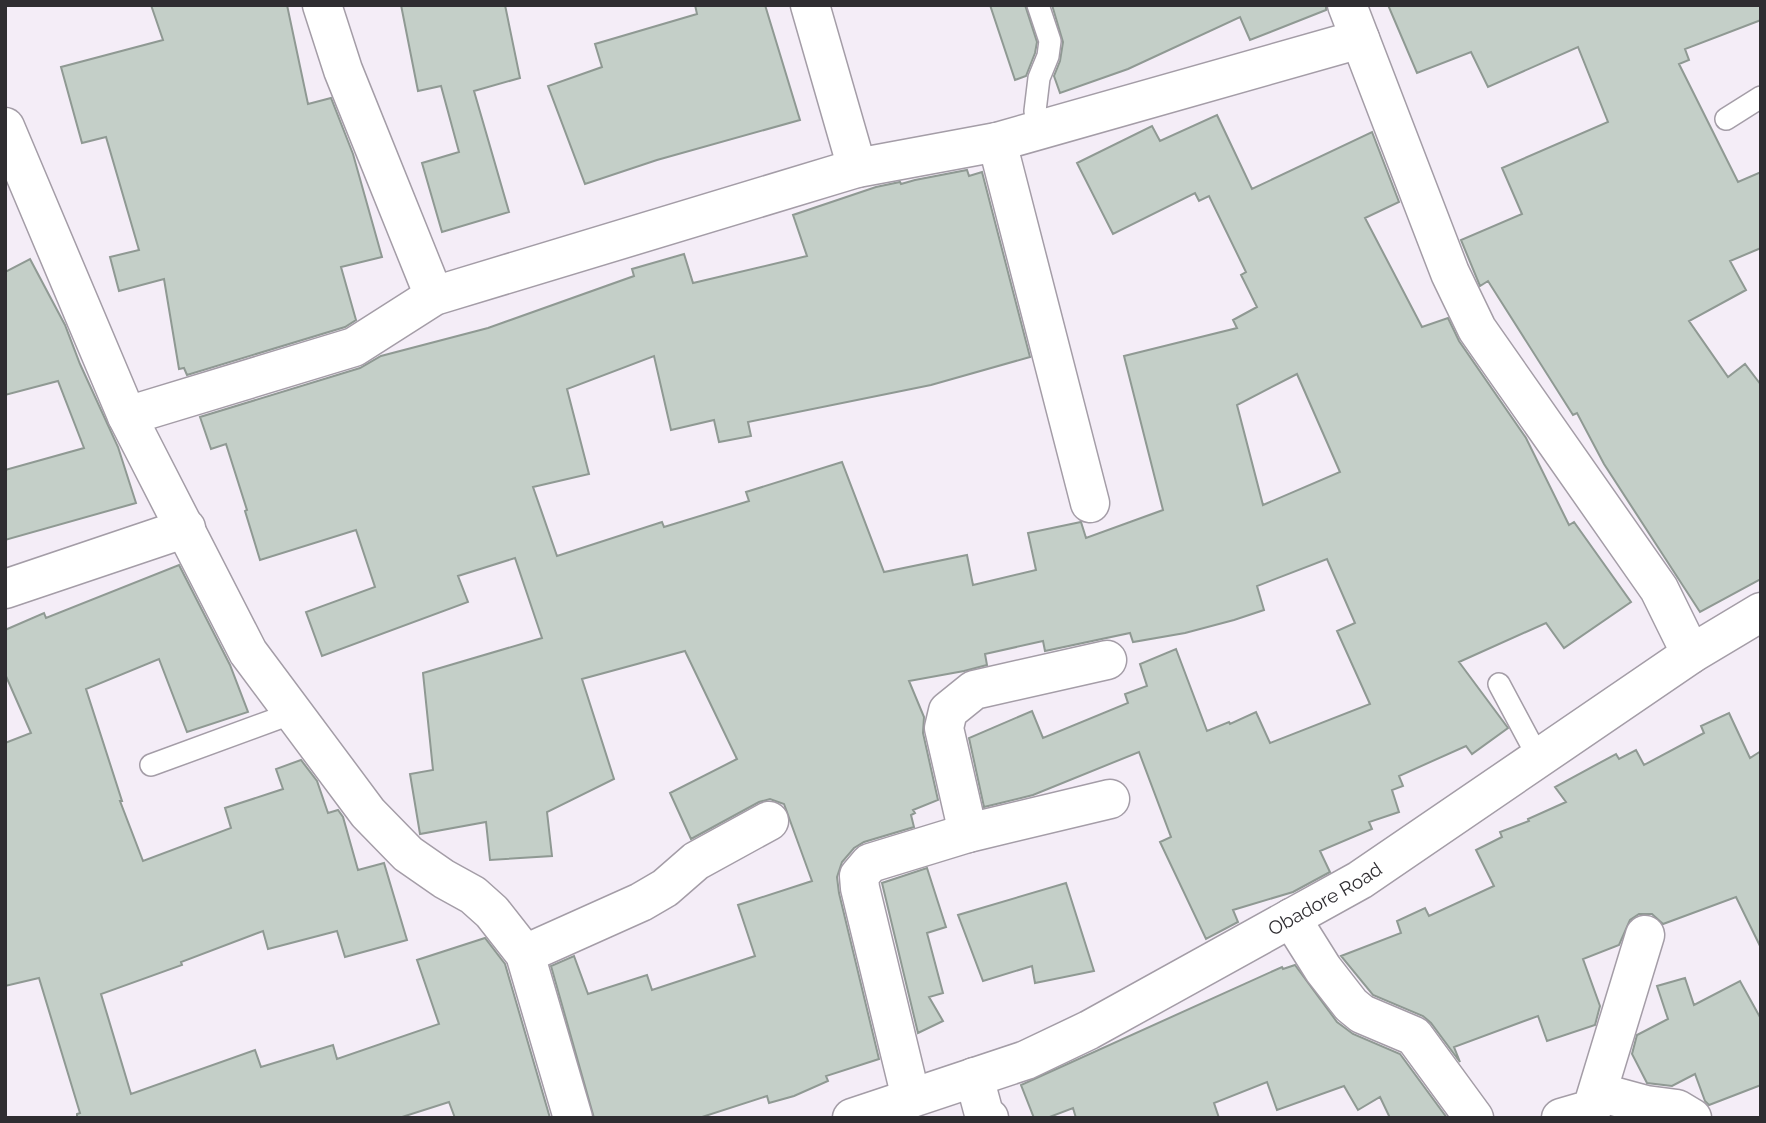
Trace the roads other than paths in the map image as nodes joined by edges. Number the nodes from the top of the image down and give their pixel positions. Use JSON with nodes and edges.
{"nodes":[{"id":1,"x":322,"y":5,"type":"edge"},
{"id":2,"x":810,"y":5,"type":"edge"},
{"id":3,"x":1038,"y":5,"type":"edge"},
{"id":4,"x":1353,"y":22,"type":"edge"},
{"id":5,"x":1761,"y":97,"type":"edge"},
{"id":6,"x":1726,"y":119,"type":"dead end"},
{"id":7,"x":5,"y":127,"type":"edge"},
{"id":8,"x":1038,"y":130,"type":"junction"},
{"id":9,"x":998,"y":142,"type":"junction"},
{"id":10,"x":857,"y":168,"type":"junction"},
{"id":11,"x":434,"y":296,"type":"junction"},
{"id":12,"x":127,"y":416,"type":"junction"},
{"id":13,"x":1090,"y":503,"type":"dead end"},
{"id":14,"x":187,"y":528,"type":"junction"},
{"id":15,"x":5,"y":589,"type":"edge"},
{"id":16,"x":1761,"y":612,"type":"edge"},
{"id":17,"x":1691,"y":654,"type":"junction"},
{"id":18,"x":1107,"y":660,"type":"dead end"},
{"id":19,"x":1499,"y":684,"type":"dead end"},
{"id":20,"x":293,"y":713,"type":"junction"},
{"id":21,"x":1538,"y":757,"type":"junction"},
{"id":22,"x":151,"y":765,"type":"dead end"},
{"id":23,"x":1110,"y":799,"type":"dead end"},
{"id":24,"x":769,"y":821,"type":"dead end"},
{"id":25,"x":968,"y":833,"type":"junction"},
{"id":26,"x":1291,"y":918,"type":"junction"},
{"id":27,"x":1645,"y":935,"type":"dead end"},
{"id":28,"x":525,"y":954,"type":"junction"},
{"id":29,"x":974,"y":1077,"type":"junction"},
{"id":30,"x":911,"y":1098,"type":"junction"},
{"id":31,"x":1587,"y":1109,"type":"edge"},
{"id":32,"x":857,"y":1117,"type":"edge"},
{"id":33,"x":573,"y":1118,"type":"edge"},
{"id":34,"x":989,"y":1118,"type":"edge"},
{"id":35,"x":1474,"y":1118,"type":"edge"},
{"id":36,"x":1692,"y":1118,"type":"edge"}],
"edges":[{"from":1,"to":11,"type":"street"},
{"from":2,"to":10,"type":"street"},
{"from":3,"to":8,"type":"lane"},
{"from":4,"to":8,"type":"street"},
{"from":4,"to":17,"type":"street"},
{"from":5,"to":6,"type":"lane"},
{"from":7,"to":12,"type":"street"},
{"from":8,"to":9,"type":"street"},
{"from":9,"to":10,"type":"street"},
{"from":9,"to":13,"type":"street"},
{"from":10,"to":11,"type":"street"},
{"from":11,"to":12,"type":"street"},
{"from":12,"to":14,"type":"street"},
{"from":14,"to":15,"type":"street"},
{"from":14,"to":20,"type":"street"},
{"from":16,"to":17,"type":"street","name":"Obadore Road"},
{"from":17,"to":21,"type":"street","name":"Obadore Road"},
{"from":18,"to":25,"type":"street"},
{"from":19,"to":21,"type":"lane"},
{"from":20,"to":22,"type":"lane"},
{"from":20,"to":28,"type":"street"},
{"from":21,"to":26,"type":"street","name":"Obadore Road"},
{"from":23,"to":25,"type":"street"},
{"from":24,"to":28,"type":"street"},
{"from":25,"to":30,"type":"street"},
{"from":26,"to":29,"type":"street","name":"Obadore Road"},
{"from":26,"to":35,"type":"street"},
{"from":27,"to":31,"type":"street"},
{"from":28,"to":33,"type":"street"},
{"from":29,"to":30,"type":"street","name":"Obadore Road"},
{"from":29,"to":34,"type":"street"},
{"from":30,"to":32,"type":"street","name":"Obadore Road"},
{"from":31,"to":36,"type":"street"}]}
